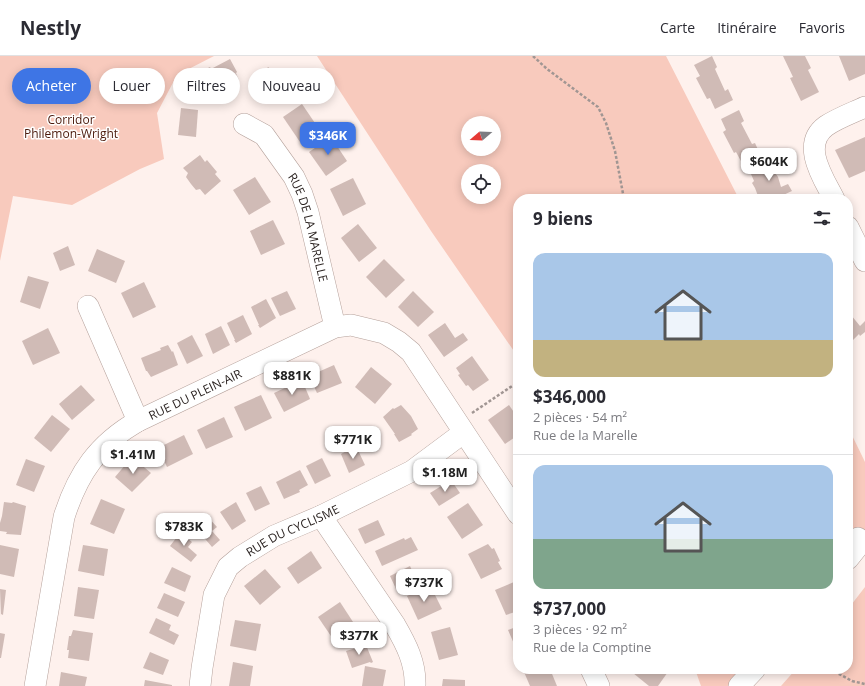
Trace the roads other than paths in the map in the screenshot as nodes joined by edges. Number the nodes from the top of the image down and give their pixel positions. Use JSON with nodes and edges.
{"nodes":[{"id":1,"x":865,"y":107,"type":"edge"},
{"id":2,"x":244,"y":124,"type":"dead end"},
{"id":3,"x":832,"y":194,"type":"edge"},
{"id":4,"x":853,"y":237,"type":"edge"},
{"id":5,"x":865,"y":261,"type":"edge"},
{"id":6,"x":88,"y":306,"type":"dead end"},
{"id":7,"x":335,"y":327,"type":"junction"},
{"id":8,"x":138,"y":421,"type":"junction"},
{"id":9,"x":460,"y":428,"type":"junction"},
{"id":10,"x":513,"y":507,"type":"edge"},
{"id":11,"x":321,"y":516,"type":"junction"},
{"id":12,"x":857,"y":537,"type":"edge"},
{"id":13,"x":853,"y":553,"type":"edge"},
{"id":14,"x":593,"y":674,"type":"edge"},
{"id":15,"x":734,"y":674,"type":"edge"},
{"id":16,"x":750,"y":674,"type":"edge"},
{"id":17,"x":35,"y":686,"type":"edge"},
{"id":18,"x":200,"y":686,"type":"edge"},
{"id":19,"x":415,"y":686,"type":"edge"},
{"id":20,"x":599,"y":686,"type":"edge"},
{"id":21,"x":724,"y":686,"type":"edge"},
{"id":22,"x":739,"y":686,"type":"edge"}],
"edges":[{"from":1,"to":3,"type":"street"},
{"from":2,"to":7,"type":"street","name":"RUE DE LA MARELLE"},
{"from":4,"to":5,"type":"street"},
{"from":6,"to":8,"type":"street"},
{"from":7,"to":8,"type":"street","name":"RUE DU PLEIN-AIR"},
{"from":7,"to":9,"type":"street","name":"RUE DU PLEIN-AIR"},
{"from":8,"to":17,"type":"street","name":"RUE DU PLEIN-AIR"},
{"from":9,"to":10,"type":"street","name":"RUE DU PLEIN-AIR"},
{"from":9,"to":11,"type":"street","name":"RUE DU CYCLISME"},
{"from":11,"to":18,"type":"street","name":"RUE DU CYCLISME"},
{"from":11,"to":19,"type":"street"},
{"from":12,"to":13,"type":"street"},
{"from":14,"to":20,"type":"street"},
{"from":15,"to":21,"type":"street"},
{"from":16,"to":22,"type":"street"}]}
